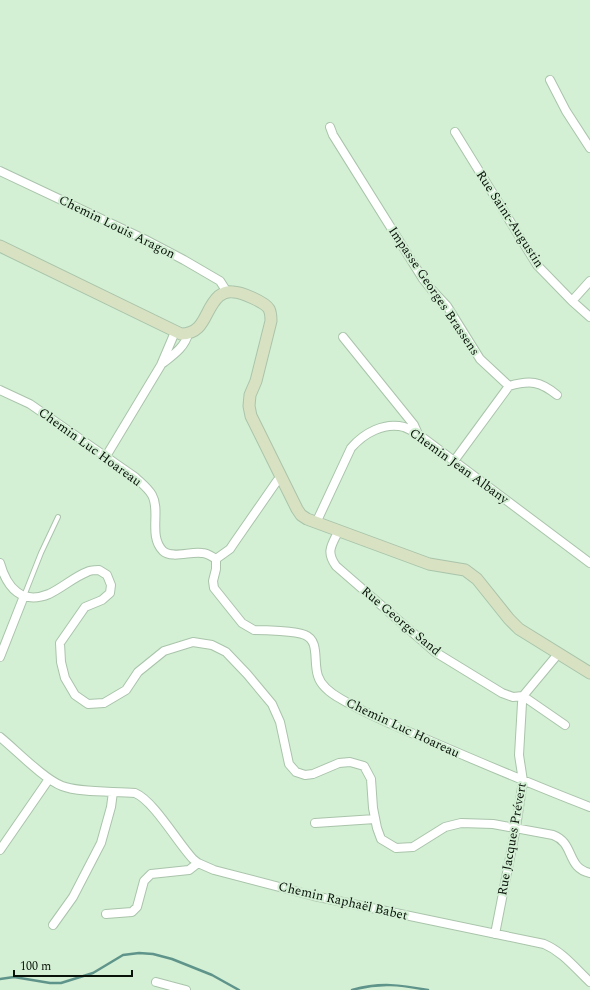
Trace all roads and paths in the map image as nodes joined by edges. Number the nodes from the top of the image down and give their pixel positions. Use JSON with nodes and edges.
{"nodes":[{"id":1,"x":550,"y":80,"type":"dead end"},
{"id":2,"x":330,"y":127,"type":"dead end"},
{"id":3,"x":455,"y":132,"type":"dead end"},
{"id":4,"x":590,"y":148,"type":"edge"},
{"id":5,"x":0,"y":171,"type":"edge"},
{"id":6,"x":0,"y":246,"type":"edge"},
{"id":7,"x":590,"y":281,"type":"edge"},
{"id":8,"x":227,"y":292,"type":"junction"},
{"id":9,"x":572,"y":301,"type":"junction"},
{"id":10,"x":590,"y":317,"type":"edge"},
{"id":11,"x":175,"y":332,"type":"junction"},
{"id":12,"x":188,"y":334,"type":"junction"},
{"id":13,"x":343,"y":337,"type":"dead end"},
{"id":14,"x":161,"y":365,"type":"junction"},
{"id":15,"x":509,"y":386,"type":"junction"},
{"id":16,"x":0,"y":390,"type":"edge"},
{"id":17,"x":557,"y":395,"type":"dead end"},
{"id":18,"x":418,"y":434,"type":"junction"},
{"id":19,"x":105,"y":458,"type":"junction"},
{"id":20,"x":454,"y":461,"type":"junction"},
{"id":21,"x":281,"y":478,"type":"junction"},
{"id":22,"x":58,"y":518,"type":"dead end"},
{"id":23,"x":316,"y":523,"type":"junction"},
{"id":24,"x":338,"y":532,"type":"junction"},
{"id":25,"x":216,"y":559,"type":"junction"},
{"id":26,"x":0,"y":563,"type":"edge"},
{"id":27,"x":590,"y":563,"type":"edge"},
{"id":28,"x":24,"y":596,"type":"junction"},
{"id":29,"x":558,"y":654,"type":"junction"},
{"id":30,"x":0,"y":657,"type":"edge"},
{"id":31,"x":590,"y":673,"type":"edge"},
{"id":32,"x":524,"y":696,"type":"junction"},
{"id":33,"x":565,"y":725,"type":"dead end"},
{"id":34,"x":0,"y":737,"type":"edge"},
{"id":35,"x":48,"y":779,"type":"junction"},
{"id":36,"x":523,"y":781,"type":"junction"},
{"id":37,"x":113,"y":792,"type":"junction"},
{"id":38,"x":590,"y":808,"type":"edge"},
{"id":39,"x":375,"y":819,"type":"junction"},
{"id":40,"x":315,"y":823,"type":"dead end"},
{"id":41,"x":516,"y":828,"type":"junction"},
{"id":42,"x":0,"y":850,"type":"edge"},
{"id":43,"x":198,"y":863,"type":"junction"},
{"id":44,"x":590,"y":873,"type":"edge"},
{"id":45,"x":106,"y":914,"type":"dead end"},
{"id":46,"x":52,"y":925,"type":"dead end"},
{"id":47,"x":495,"y":934,"type":"junction"},
{"id":48,"x":156,"y":982,"type":"dead end"},
{"id":49,"x":590,"y":982,"type":"edge"},
{"id":50,"x":186,"y":990,"type":"edge"}],
"edges":[{"from":1,"to":4,"type":"street"},
{"from":2,"to":15,"type":"street","name":"Impasse Georges Brassens"},
{"from":3,"to":9,"type":"street","name":"Rue Saint-Augustin"},
{"from":5,"to":8,"type":"street","name":"Chemin Louis Aragon"},
{"from":6,"to":11,"type":"main road"},
{"from":7,"to":9,"type":"street"},
{"from":8,"to":12,"type":"main road"},
{"from":8,"to":21,"type":"main road"},
{"from":9,"to":10,"type":"street","name":"Rue Saint-Augustin"},
{"from":11,"to":12,"type":"main road"},
{"from":11,"to":14,"type":"street"},
{"from":12,"to":14,"type":"street"},
{"from":13,"to":18,"type":"street"},
{"from":14,"to":19,"type":"street"},
{"from":15,"to":17,"type":"street"},
{"from":15,"to":20,"type":"street"},
{"from":16,"to":19,"type":"street","name":"Chemin Luc Hoareau"},
{"from":18,"to":20,"type":"street","name":"Chemin Jean Albany"},
{"from":18,"to":23,"type":"street","name":"Chemin Jean Albany"},
{"from":19,"to":25,"type":"street","name":"Chemin Luc Hoareau"},
{"from":20,"to":27,"type":"street","name":"Chemin Jean Albany"},
{"from":21,"to":23,"type":"main road"},
{"from":21,"to":25,"type":"street"},
{"from":22,"to":28,"type":"lane"},
{"from":23,"to":24,"type":"main road"},
{"from":24,"to":29,"type":"main road"},
{"from":24,"to":32,"type":"street","name":"Rue George Sand"},
{"from":25,"to":36,"type":"street","name":"Chemin Luc Hoareau"},
{"from":26,"to":28,"type":"street"},
{"from":28,"to":30,"type":"street"},
{"from":28,"to":39,"type":"street"},
{"from":29,"to":31,"type":"main road"},
{"from":29,"to":32,"type":"street","name":"Rue Jacques Prévert"},
{"from":32,"to":33,"type":"street"},
{"from":32,"to":36,"type":"street","name":"Rue Jacques Prévert"},
{"from":34,"to":35,"type":"street","name":"Chemin Raphaël Babet"},
{"from":35,"to":37,"type":"street","name":"Chemin Raphaël Babet"},
{"from":35,"to":42,"type":"street"},
{"from":36,"to":38,"type":"street","name":"Chemin Luc Hoareau"},
{"from":36,"to":41,"type":"street","name":"Rue Jacques Prévert"},
{"from":37,"to":43,"type":"street","name":"Chemin Raphaël Babet"},
{"from":37,"to":46,"type":"street"},
{"from":39,"to":40,"type":"street"},
{"from":39,"to":41,"type":"street"},
{"from":41,"to":44,"type":"street"},
{"from":41,"to":47,"type":"street","name":"Rue Jacques Prévert"},
{"from":43,"to":45,"type":"street"},
{"from":43,"to":47,"type":"street","name":"Chemin Raphaël Babet"},
{"from":47,"to":49,"type":"street","name":"Chemin Raphaël Babet"},
{"from":48,"to":50,"type":"street"}]}
